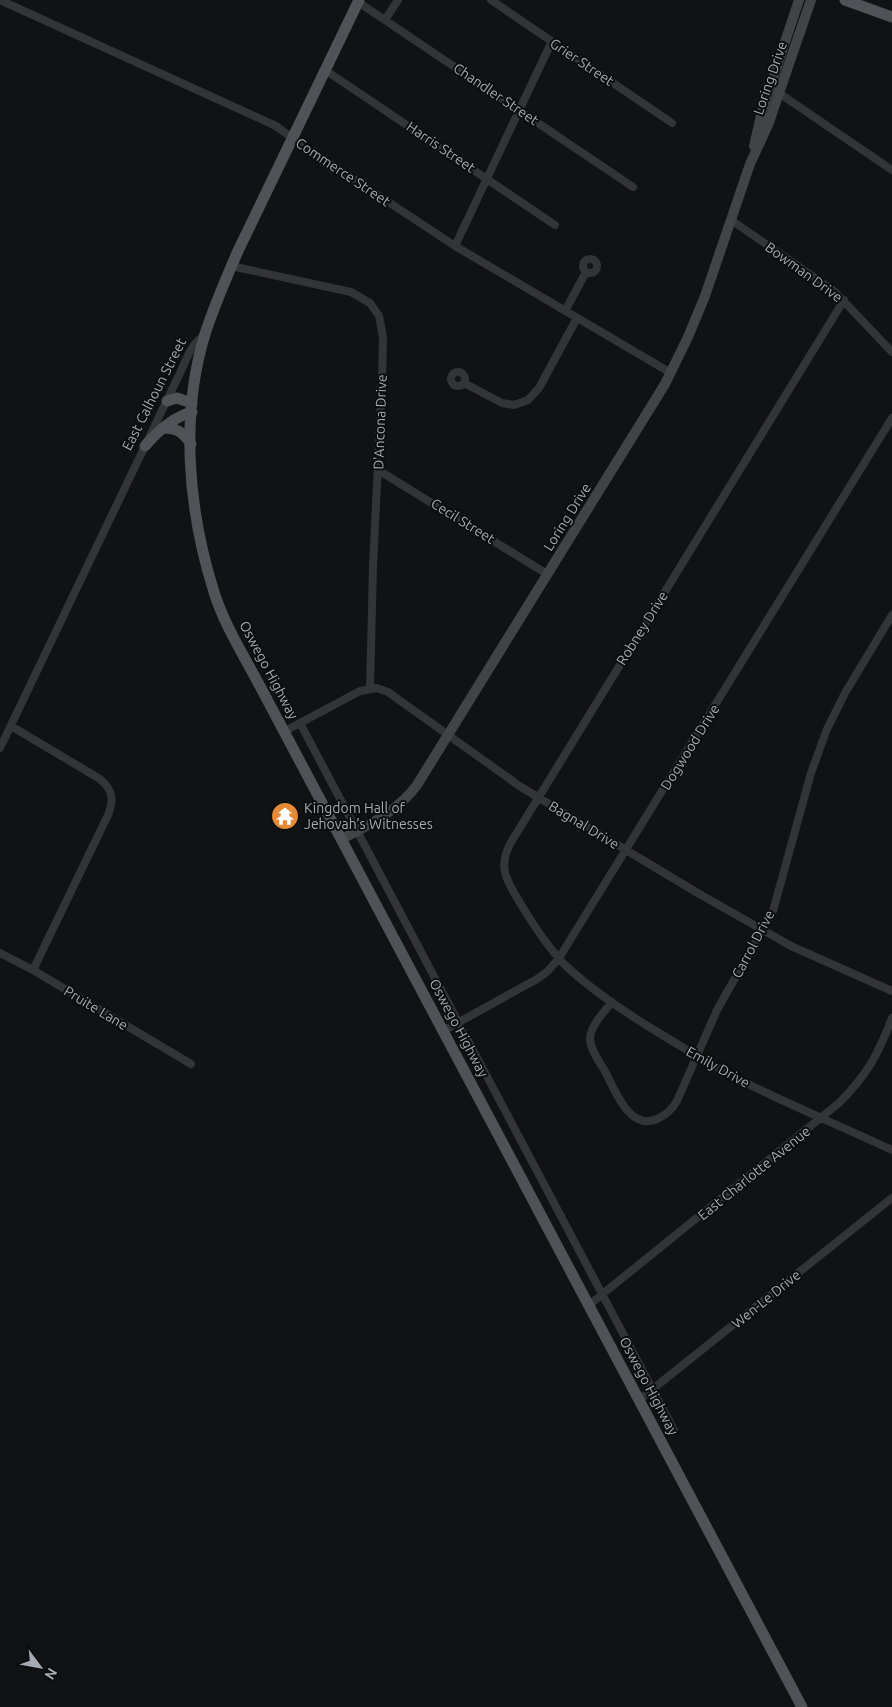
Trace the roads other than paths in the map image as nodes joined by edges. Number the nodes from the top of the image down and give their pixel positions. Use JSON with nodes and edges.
{"nodes":[{"id":1,"x":0,"y":0,"type":"edge"},
{"id":2,"x":398,"y":0,"type":"edge"},
{"id":3,"x":491,"y":0,"type":"edge"},
{"id":4,"x":799,"y":0,"type":"edge"},
{"id":5,"x":811,"y":0,"type":"edge"},
{"id":6,"x":845,"y":0,"type":"edge"},
{"id":7,"x":358,"y":1,"type":"edge"},
{"id":8,"x":892,"y":17,"type":"edge"},
{"id":9,"x":385,"y":20,"type":"junction"},
{"id":10,"x":552,"y":41,"type":"junction"},
{"id":11,"x":325,"y":70,"type":"junction"},
{"id":12,"x":770,"y":87,"type":"junction"},
{"id":13,"x":779,"y":93,"type":"junction"},
{"id":14,"x":519,"y":110,"type":"junction"},
{"id":15,"x":672,"y":123,"type":"dead end"},
{"id":16,"x":293,"y":137,"type":"junction"},
{"id":17,"x":750,"y":164,"type":"junction"},
{"id":18,"x":892,"y":170,"type":"edge"},
{"id":19,"x":487,"y":178,"type":"junction"},
{"id":20,"x":633,"y":187,"type":"dead end"},
{"id":21,"x":731,"y":220,"type":"junction"},
{"id":22,"x":555,"y":225,"type":"dead end"},
{"id":23,"x":455,"y":246,"type":"junction"},
{"id":24,"x":231,"y":266,"type":"junction"},
{"id":25,"x":586,"y":272,"type":"dead end"},
{"id":26,"x":844,"y":300,"type":"junction"},
{"id":27,"x":565,"y":311,"type":"junction"},
{"id":28,"x":578,"y":318,"type":"junction"},
{"id":29,"x":205,"y":335,"type":"junction"},
{"id":30,"x":892,"y":352,"type":"edge"},
{"id":31,"x":671,"y":373,"type":"junction"},
{"id":32,"x":464,"y":383,"type":"dead end"},
{"id":33,"x":167,"y":401,"type":"junction"},
{"id":34,"x":192,"y":408,"type":"junction"},
{"id":35,"x":892,"y":418,"type":"edge"},
{"id":36,"x":163,"y":428,"type":"junction"},
{"id":37,"x":191,"y":444,"type":"junction"},
{"id":38,"x":145,"y":446,"type":"junction"},
{"id":39,"x":378,"y":470,"type":"junction"},
{"id":40,"x":547,"y":574,"type":"junction"},
{"id":41,"x":892,"y":615,"type":"edge"},
{"id":42,"x":370,"y":688,"type":"junction"},
{"id":43,"x":300,"y":723,"type":"junction"},
{"id":44,"x":11,"y":726,"type":"junction"},
{"id":45,"x":284,"y":731,"type":"junction"},
{"id":46,"x":448,"y":735,"type":"junction"},
{"id":47,"x":0,"y":748,"type":"edge"},
{"id":48,"x":538,"y":797,"type":"junction"},
{"id":49,"x":357,"y":831,"type":"junction"},
{"id":50,"x":342,"y":839,"type":"junction"},
{"id":51,"x":626,"y":850,"type":"junction"},
{"id":52,"x":763,"y":930,"type":"junction"},
{"id":53,"x":0,"y":953,"type":"edge"},
{"id":54,"x":559,"y":958,"type":"junction"},
{"id":55,"x":34,"y":970,"type":"junction"},
{"id":56,"x":892,"y":991,"type":"edge"},
{"id":57,"x":612,"y":1002,"type":"junction"},
{"id":58,"x":892,"y":1018,"type":"edge"},
{"id":59,"x":458,"y":1023,"type":"junction"},
{"id":60,"x":443,"y":1031,"type":"junction"},
{"id":61,"x":696,"y":1055,"type":"junction"},
{"id":62,"x":191,"y":1064,"type":"dead end"},
{"id":63,"x":823,"y":1118,"type":"junction"},
{"id":64,"x":892,"y":1150,"type":"edge"},
{"id":65,"x":892,"y":1198,"type":"edge"},
{"id":66,"x":603,"y":1295,"type":"junction"},
{"id":67,"x":589,"y":1305,"type":"junction"},
{"id":68,"x":653,"y":1390,"type":"junction"},
{"id":69,"x":640,"y":1400,"type":"junction"},
{"id":70,"x":674,"y":1430,"type":"dead end"},
{"id":71,"x":802,"y":1707,"type":"edge"}],
"edges":[{"from":1,"to":16,"type":"street","name":"Commerce Street"},
{"from":2,"to":9,"type":"street"},
{"from":3,"to":10,"type":"street","name":"Grier Street"},
{"from":4,"to":12,"type":"street","name":"Loring Drive"},
{"from":5,"to":13,"type":"street","name":"Loring Drive"},
{"from":6,"to":8,"type":"main road"},
{"from":7,"to":9,"type":"street","name":"Chandler Street"},
{"from":7,"to":11,"type":"main road","name":"East Calhoun Street"},
{"from":9,"to":14,"type":"street","name":"Chandler Street"},
{"from":10,"to":14,"type":"street"},
{"from":10,"to":15,"type":"street","name":"Grier Street"},
{"from":11,"to":16,"type":"main road","name":"East Calhoun Street"},
{"from":11,"to":19,"type":"street","name":"Harris Street"},
{"from":12,"to":13,"type":"street"},
{"from":12,"to":17,"type":"street","name":"Loring Drive"},
{"from":13,"to":17,"type":"street","name":"Loring Drive"},
{"from":13,"to":18,"type":"street"},
{"from":14,"to":19,"type":"street"},
{"from":14,"to":20,"type":"street","name":"Chandler Street"},
{"from":16,"to":23,"type":"street","name":"Commerce Street"},
{"from":16,"to":24,"type":"main road","name":"East Calhoun Street"},
{"from":17,"to":21,"type":"street","name":"Loring Drive"},
{"from":19,"to":22,"type":"street","name":"Harris Street"},
{"from":19,"to":23,"type":"street"},
{"from":21,"to":26,"type":"street","name":"Bowman Drive"},
{"from":21,"to":31,"type":"street","name":"Loring Drive"},
{"from":23,"to":27,"type":"street","name":"Commerce Street"},
{"from":24,"to":29,"type":"main road","name":"East Calhoun Street"},
{"from":24,"to":39,"type":"street","name":"D'Ancona Drive"},
{"from":25,"to":27,"type":"street"},
{"from":26,"to":30,"type":"street","name":"Bowman Drive"},
{"from":26,"to":48,"type":"street","name":"Robney Drive"},
{"from":27,"to":28,"type":"street","name":"Commerce Street"},
{"from":28,"to":31,"type":"street","name":"Commerce Street"},
{"from":28,"to":32,"type":"street"},
{"from":29,"to":33,"type":"street","name":"East Calhoun Street"},
{"from":29,"to":34,"type":"main road","name":"Oswego Highway"},
{"from":31,"to":40,"type":"street","name":"Loring Drive"},
{"from":33,"to":34,"type":"main road"},
{"from":33,"to":38,"type":"street","name":"East Calhoun Street"},
{"from":34,"to":36,"type":"main road"},
{"from":34,"to":37,"type":"main road","name":"Oswego Highway"},
{"from":35,"to":51,"type":"street","name":"Dogwood Drive"},
{"from":36,"to":37,"type":"main road"},
{"from":36,"to":38,"type":"main road"},
{"from":37,"to":45,"type":"main road","name":"Oswego Highway"},
{"from":38,"to":44,"type":"street","name":"East Calhoun Street"},
{"from":39,"to":40,"type":"street","name":"Cecil Street"},
{"from":39,"to":42,"type":"street","name":"D'Ancona Drive"},
{"from":40,"to":46,"type":"street","name":"Loring Drive"},
{"from":41,"to":52,"type":"street","name":"Carrol Drive"},
{"from":42,"to":43,"type":"street"},
{"from":42,"to":46,"type":"street","name":"Bagnal Drive"},
{"from":43,"to":45,"type":"street"},
{"from":43,"to":49,"type":"street","name":"Oswego Highway"},
{"from":44,"to":47,"type":"street","name":"East Calhoun Street"},
{"from":44,"to":55,"type":"street"},
{"from":45,"to":50,"type":"main road","name":"Oswego Highway"},
{"from":46,"to":48,"type":"street","name":"Bagnal Drive"},
{"from":46,"to":49,"type":"street","name":"Loring Drive"},
{"from":48,"to":51,"type":"street","name":"Bagnal Drive"},
{"from":48,"to":54,"type":"street","name":"Robney Drive"},
{"from":49,"to":50,"type":"street","name":"Loring Drive"},
{"from":49,"to":59,"type":"street","name":"Oswego Highway"},
{"from":50,"to":60,"type":"main road","name":"Oswego Highway"},
{"from":51,"to":52,"type":"street","name":"Bagnal Drive"},
{"from":51,"to":54,"type":"street","name":"Dogwood Drive"},
{"from":52,"to":56,"type":"street","name":"Bagnal Drive"},
{"from":52,"to":61,"type":"street","name":"Carrol Drive"},
{"from":53,"to":55,"type":"street","name":"Pruite Lane"},
{"from":54,"to":57,"type":"street","name":"Emily Drive"},
{"from":54,"to":59,"type":"street","name":"Dogwood Drive"},
{"from":55,"to":62,"type":"street","name":"Pruite Lane"},
{"from":57,"to":61,"type":"street","name":"Emily Drive"},
{"from":57,"to":61,"type":"street","name":"Carrol Drive"},
{"from":58,"to":63,"type":"street","name":"East Charlotte Avenue"},
{"from":59,"to":60,"type":"street","name":"Dogwood Drive"},
{"from":59,"to":66,"type":"street","name":"Oswego Highway"},
{"from":60,"to":67,"type":"main road","name":"Oswego Highway"},
{"from":61,"to":63,"type":"street","name":"Emily Drive"},
{"from":63,"to":64,"type":"street","name":"Emily Drive"},
{"from":63,"to":66,"type":"street","name":"East Charlotte Avenue"},
{"from":65,"to":68,"type":"street","name":"Wen-Le Drive"},
{"from":66,"to":67,"type":"street","name":"East Charlotte Avenue"},
{"from":66,"to":68,"type":"street","name":"Oswego Highway"},
{"from":67,"to":69,"type":"main road","name":"Oswego Highway"},
{"from":68,"to":69,"type":"street","name":"Wen-Le Drive"},
{"from":68,"to":70,"type":"street","name":"Oswego Highway"},
{"from":69,"to":71,"type":"main road","name":"Oswego Highway"}]}
